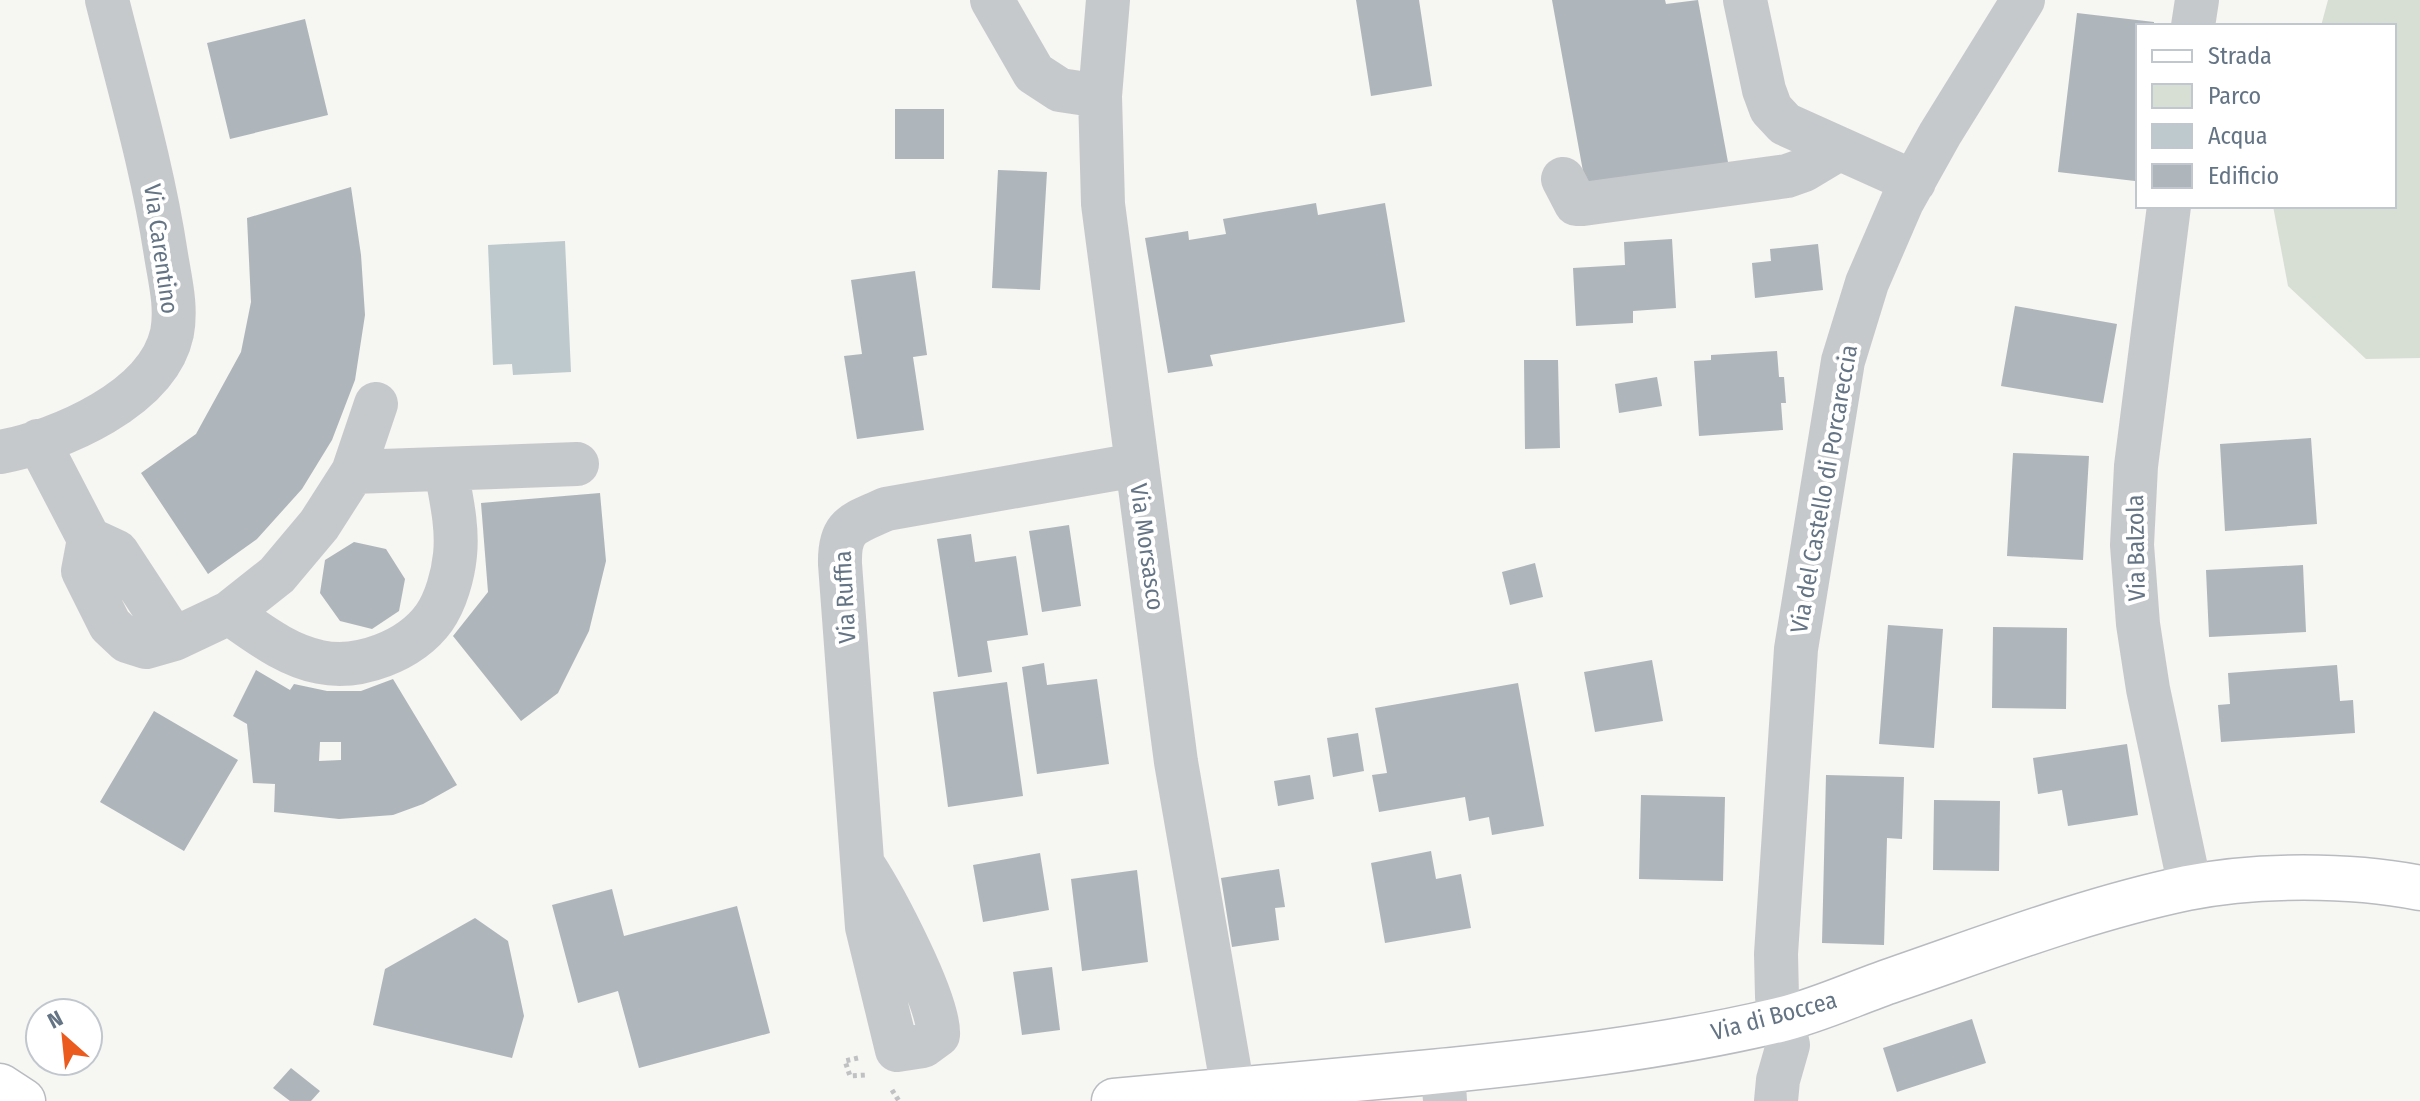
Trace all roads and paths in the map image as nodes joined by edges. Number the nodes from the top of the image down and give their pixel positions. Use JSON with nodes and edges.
{"nodes":[{"id":1,"x":107,"y":0,"type":"edge"},
{"id":2,"x":992,"y":0,"type":"edge"},
{"id":3,"x":1108,"y":0,"type":"edge"},
{"id":4,"x":1745,"y":0,"type":"edge"},
{"id":5,"x":2023,"y":0,"type":"edge"},
{"id":6,"x":2197,"y":0,"type":"edge"},
{"id":7,"x":2193,"y":24,"type":"edge"},
{"id":8,"x":1100,"y":96,"type":"junction"},
{"id":9,"x":1839,"y":149,"type":"junction"},
{"id":10,"x":1563,"y":179,"type":"dead end"},
{"id":11,"x":1914,"y":182,"type":"junction"},
{"id":12,"x":2169,"y":208,"type":"edge"},
{"id":13,"x":376,"y":404,"type":"dead end"},
{"id":14,"x":19,"y":446,"type":"edge"},
{"id":15,"x":577,"y":464,"type":"dead end"},
{"id":16,"x":1136,"y":465,"type":"junction"},
{"id":17,"x":446,"y":470,"type":"junction"},
{"id":18,"x":353,"y":472,"type":"junction"},
{"id":19,"x":229,"y":613,"type":"junction"},
{"id":20,"x":864,"y":866,"type":"dead end"},
{"id":21,"x":2190,"y":887,"type":"junction"},
{"id":22,"x":2420,"y":888,"type":"edge"},
{"id":23,"x":1783,"y":1019,"type":"junction"},
{"id":24,"x":0,"y":1086,"type":"edge"},
{"id":25,"x":1444,"y":1086,"type":"edge"},
{"id":26,"x":1233,"y":1090,"type":"junction"},
{"id":27,"x":23,"y":1101,"type":"edge"},
{"id":28,"x":1114,"y":1101,"type":"edge"},
{"id":29,"x":1776,"y":1101,"type":"edge"}],
"edges":[{"from":1,"to":14,"type":"street","name":"Via Carentino"},
{"from":2,"to":8,"type":"street"},
{"from":3,"to":8,"type":"street","name":"Via Morsasco"},
{"from":4,"to":9,"type":"street"},
{"from":5,"to":11,"type":"street","name":"Via del Castello di Porcareccia"},
{"from":6,"to":7,"type":"street"},
{"from":8,"to":16,"type":"street","name":"Via Morsasco"},
{"from":9,"to":10,"type":"street"},
{"from":9,"to":11,"type":"street"},
{"from":11,"to":23,"type":"street","name":"Via del Castello di Porcareccia"},
{"from":12,"to":21,"type":"street","name":"Via Balzola"},
{"from":13,"to":18,"type":"street"},
{"from":14,"to":19,"type":"street"},
{"from":15,"to":17,"type":"street"},
{"from":16,"to":20,"type":"street","name":"Via Ruffia"},
{"from":16,"to":26,"type":"street","name":"Via Morsasco"},
{"from":17,"to":18,"type":"street"},
{"from":17,"to":19,"type":"street"},
{"from":18,"to":19,"type":"street"},
{"from":21,"to":22,"type":"main road","name":"Via di Boccea"},
{"from":21,"to":23,"type":"main road","name":"Via di Boccea"},
{"from":23,"to":25,"type":"main road","name":"Via di Boccea"},
{"from":23,"to":29,"type":"street","name":"Via del Castello di Porcareccia"},
{"from":24,"to":27,"type":"main road"},
{"from":25,"to":26,"type":"main road","name":"Via di Boccea"},
{"from":26,"to":28,"type":"main road","name":"Via di Boccea"}]}
